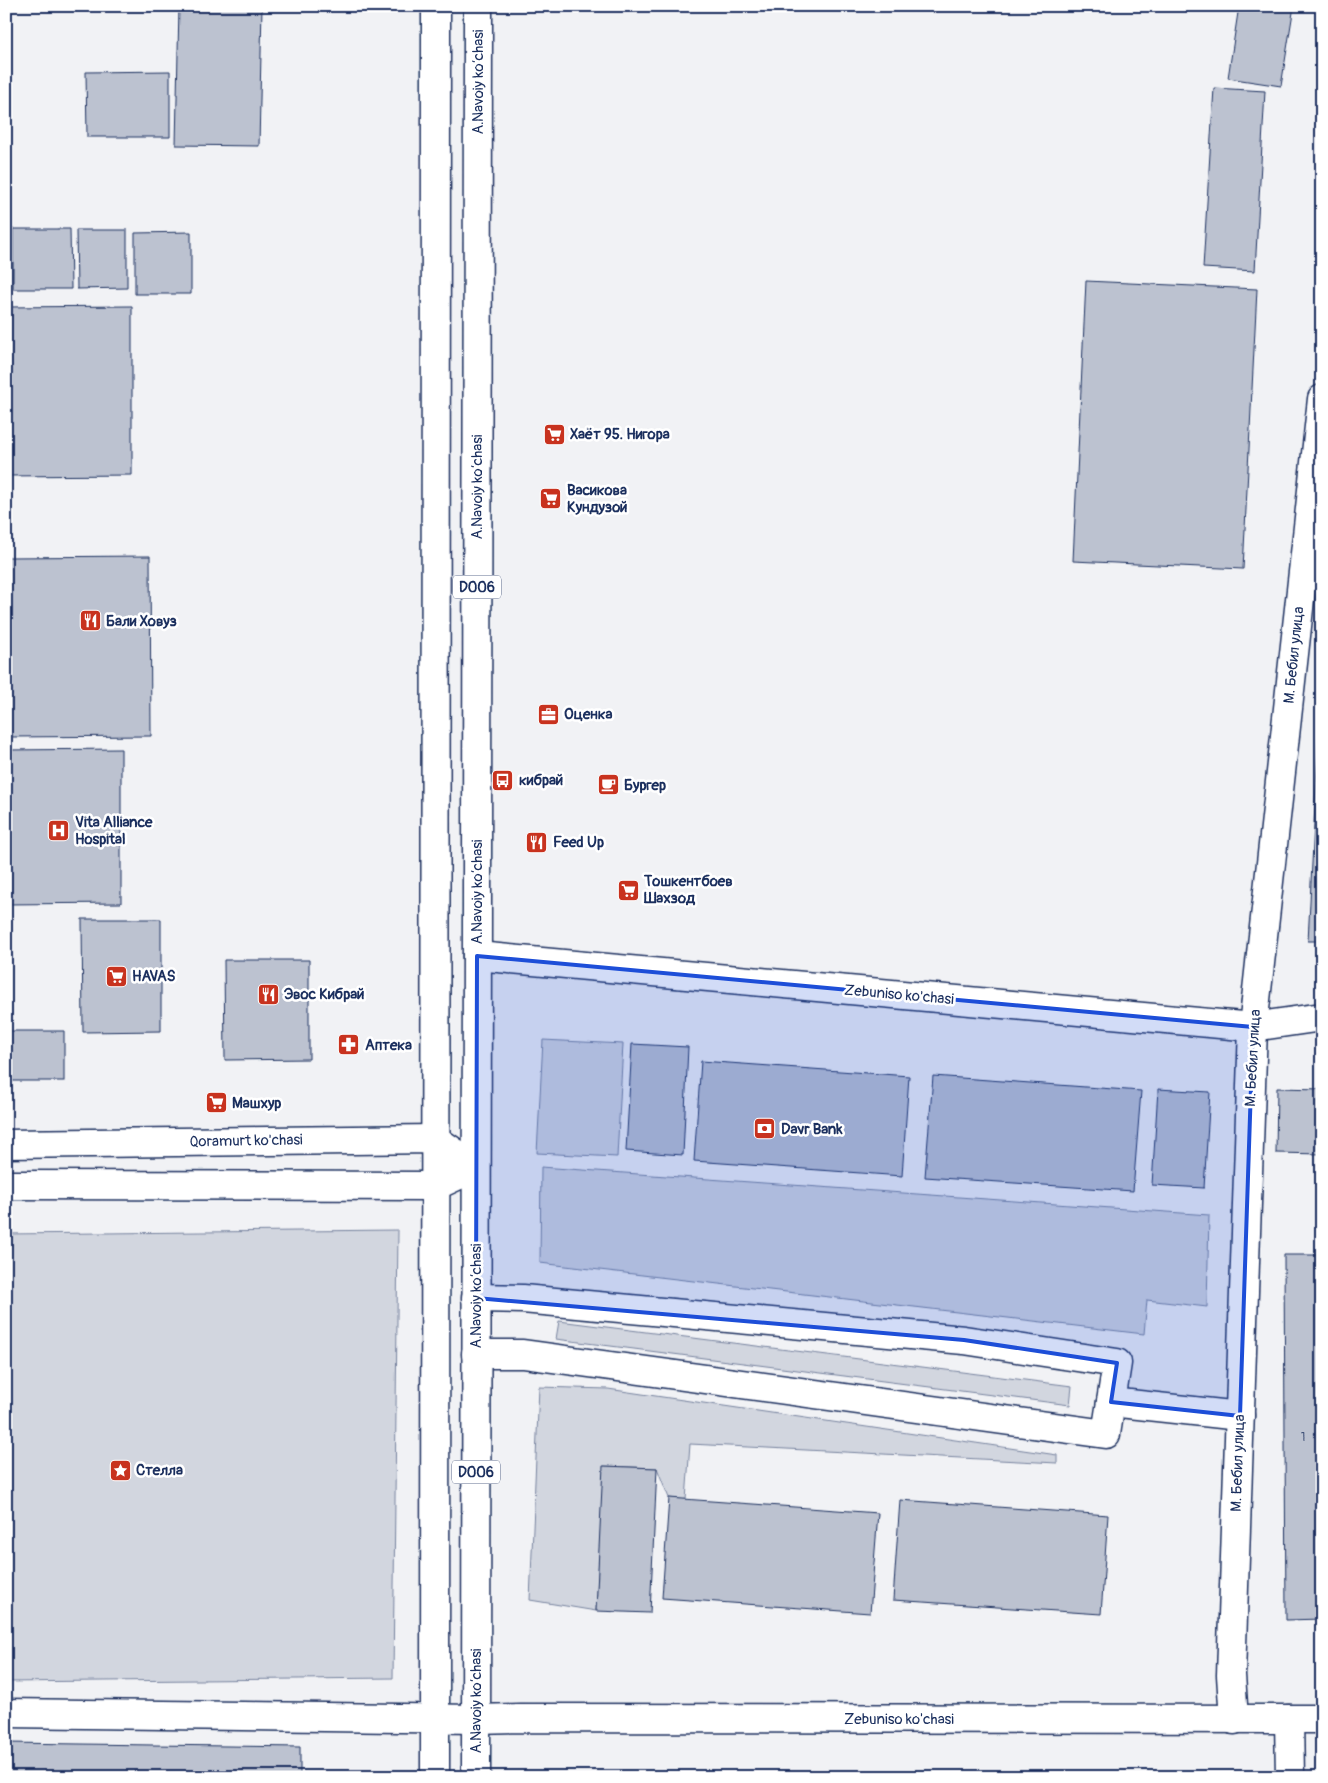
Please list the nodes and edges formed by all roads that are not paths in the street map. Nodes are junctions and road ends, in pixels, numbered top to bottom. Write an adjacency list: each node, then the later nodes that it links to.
1 (436, 6): 7 (street, D006)
2 (478, 6): 4 (street, A.Navoiy ko‘chasi / D006)
3 (1322, 399): 6 (street, М. Бебил улица)
4 (477, 956): 6 (street, Zebuniso ko'chasi); 9 (street, A.Navoiy ko‘chasi / D006)
5 (1322, 1017): 6 (street, Zebuniso ko'chasi)
6 (1253, 1027): 15 (street, М. Бебил улица)
7 (436, 1139): 8 (street, Qoramurt ko'chasi); 9 (street); 11 (street)
8 (6, 1144)
9 (476, 1167): 11 (street); 12 (street, A.Navoiy ko‘chasi / D006)
10 (6, 1185): 11 (street)
11 (435, 1186): 17 (street, D006)
12 (476, 1298): 13 (street, A.Navoiy ko‘chasi / D006); 14 (street)
13 (476, 1354): 14 (street); 18 (street, A.Navoiy ko‘chasi / D006)
14 (1111, 1402): 15 (street)
15 (1240, 1416): 21 (street, М. Бебил улица)
16 (6, 1713): 17 (street, Zebuniso ko'chasi)
17 (434, 1718): 18 (street, Zebuniso ko'chasi); 22 (street, D006)
18 (476, 1719): 21 (street, Zebuniso ko'chasi); 23 (street, A.Navoiy ko‘chasi / D006)
19 (1289, 1719): 20 (street, Zebuniso ko'chasi); 21 (street, Zebuniso ko'chasi); 24 (street)
20 (1322, 1719)
21 (1234, 1720)
22 (435, 1777)
23 (476, 1777)
24 (1290, 1777)

